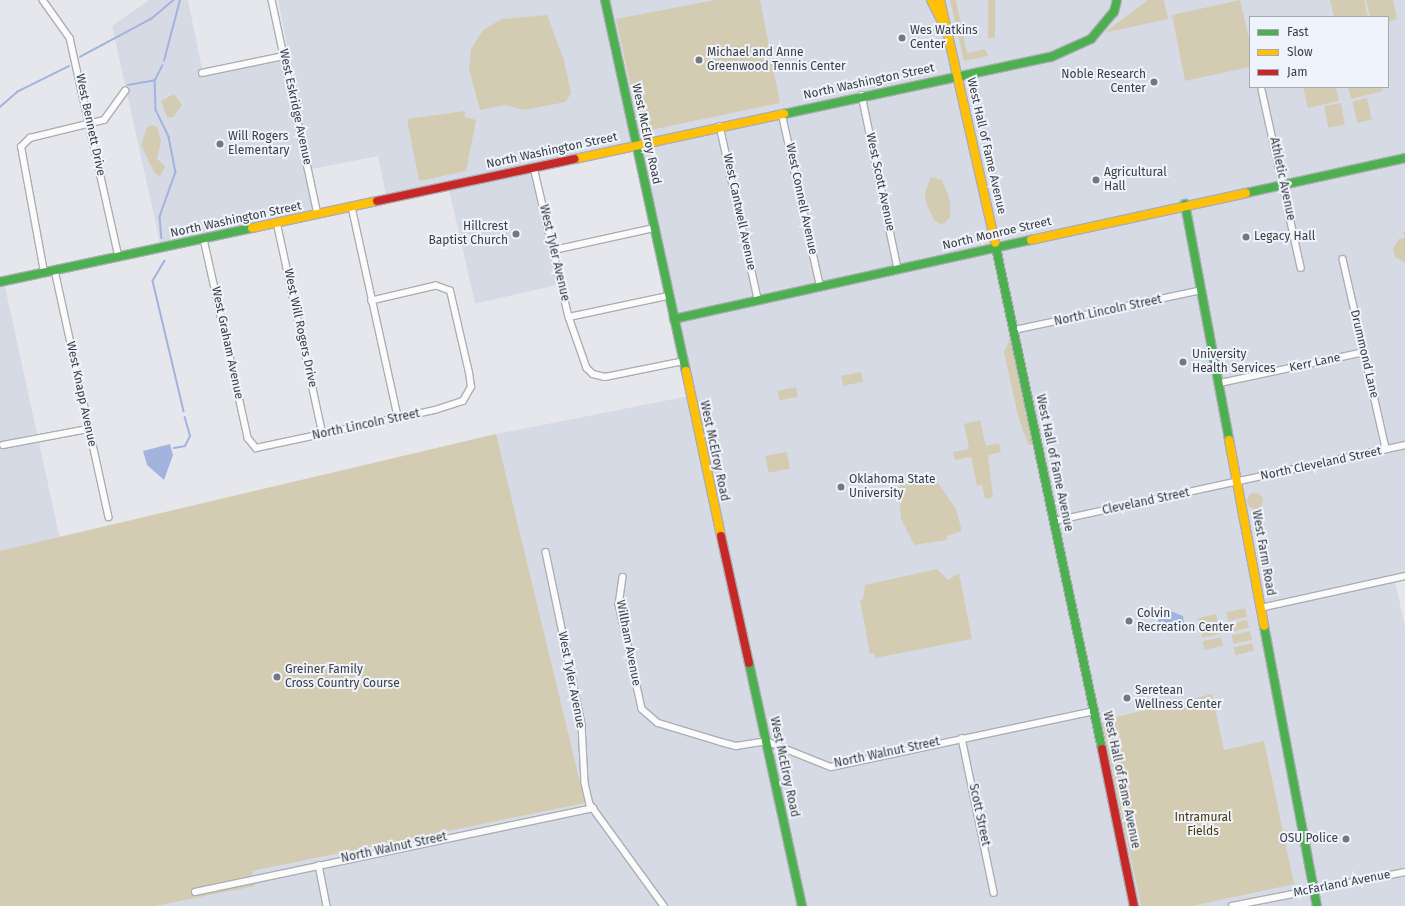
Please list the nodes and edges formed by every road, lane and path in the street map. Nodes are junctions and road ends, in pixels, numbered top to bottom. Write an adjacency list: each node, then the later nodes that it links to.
1 (43, 0): 15 (street, West Bennett Drive)
2 (272, 0): 8 (street, West Eskridge Avenue)
3 (605, 0): 17 (street, West McElroy Road)
4 (931, 0): 7 (street, West Hall of Fame Avenue)
5 (940, 0): 7 (street, West Hall of Fame Avenue)
6 (1117, 0): 10 (street, North Washington Street)
7 (945, 26): 10 (street, West Hall of Fame Avenue)
8 (284, 56): 9 (street); 23 (street, West Eskridge Avenue)
9 (202, 73)
10 (958, 76): 13 (street, North Washington Street); 27 (street, West Hall of Fame Avenue)
11 (1262, 90): 20 (street, Athletic Avenue)
12 (125, 91): 15 (street)
13 (862, 96): 14 (street, North Washington Street); 32 (street, West Scott Avenue)
14 (782, 113): 16 (street, North Washington Street); 36 (street, West Connell Avenue)
15 (89, 125): 29 (street, West Bennett Drive); 34 (street)
16 (720, 126): 17 (street, North Washington Street); 39 (street, West Cantwell Avenue)
17 (636, 144): 19 (street, North Washington Street); 25 (street, West McElroy Road)
18 (1405, 158): 20 (street, North Monroe Street)
19 (534, 167): 22 (street, North Washington Street); 28 (street, West Tyler Avenue)
20 (1283, 184): 21 (street, North Monroe Street); 31 (street, Athletic Avenue)
21 (1185, 204): 27 (street, North Monroe Street); 37 (street, West Farm Road)
22 (352, 207): 23 (street, North Washington Street); 40 (street)
23 (318, 214): 24 (street, North Washington Street)
24 (277, 222): 26 (street, North Washington Street); 49 (street, West Will Rogers Drive)
25 (654, 228): 28 (street); 38 (street, West McElroy Road)
26 (204, 239): 29 (street, North Washington Street); 52 (street, West Graham Avenue)
27 (996, 246): 32 (street, North Monroe Street); 43 (street, West Hall of Fame Avenue)
28 (554, 250): 41 (street, West Tyler Avenue)
29 (119, 257): 33 (street, North Washington Street)
30 (1343, 259): 44 (street, Drummond Lane)
31 (1301, 268)
32 (898, 269): 36 (street, North Monroe Street)
33 (55, 270): 34 (street, North Washington Street); 48 (street, West Knapp Avenue)
34 (44, 272): 35 (street, North Washington Street)
35 (0, 282)
36 (820, 285): 39 (street, North Monroe Street)
37 (1202, 290): 43 (street, North Lincoln Street); 46 (street, West Farm Road)
38 (668, 296): 41 (street); 42 (street, West McElroy Road)
39 (758, 299): 42 (street, North Monroe Street)
40 (372, 301): 47 (street); 47 (street, North Lincoln Street)
41 (569, 317): 45 (street, West Tyler Avenue)
42 (674, 319): 45 (street, West McElroy Road)
43 (1014, 330): 56 (street, West Hall of Fame Avenue)
44 (1364, 352): 46 (street, Kerr Lane); 53 (street, Drummond Lane)
45 (684, 361): 63 (street, West McElroy Road)
46 (1220, 383): 54 (street, West Farm Road)
47 (398, 417): 49 (street, North Lincoln Street)
48 (88, 428): 50 (street); 55 (street, West Knapp Avenue)
49 (323, 434): 52 (street, North Lincoln Street)
50 (3, 445)
51 (1405, 445): 53 (street, North Cleveland Street)
52 (252, 446)
53 (1386, 449): 54 (street, North Cleveland Street)
54 (1237, 482): 56 (street, Cleveland Street); 60 (street, West Farm Road)
55 (109, 517)
56 (1054, 522): 61 (street, West Hall of Fame Avenue)
57 (546, 552): 64 (street, West Tyler Avenue)
58 (1405, 576): 60 (street)
59 (623, 577): 63 (street, Willham Avenue)
60 (1260, 608): 67 (street, West Farm Road)
61 (1094, 711): 62 (street, North Walnut Street); 73 (street, West Hall of Fame Avenue)
62 (962, 738): 63 (street, North Walnut Street); 69 (street, Scott Street)
63 (766, 741): 72 (street, West McElroy Road)
64 (593, 808): 65 (street, North Walnut Street); 71 (street, West Tyler Avenue)
65 (319, 865): 68 (street, North Walnut Street); 70 (street)
66 (1405, 872): 67 (street, McFarland Avenue)
67 (1314, 887): 74 (street, McFarland Avenue); 75 (street, West Farm Road)
68 (195, 892)
69 (994, 893)
70 (327, 906)
71 (664, 906)
72 (802, 906)
73 (1134, 906)
74 (1232, 906)
75 (1317, 906)

